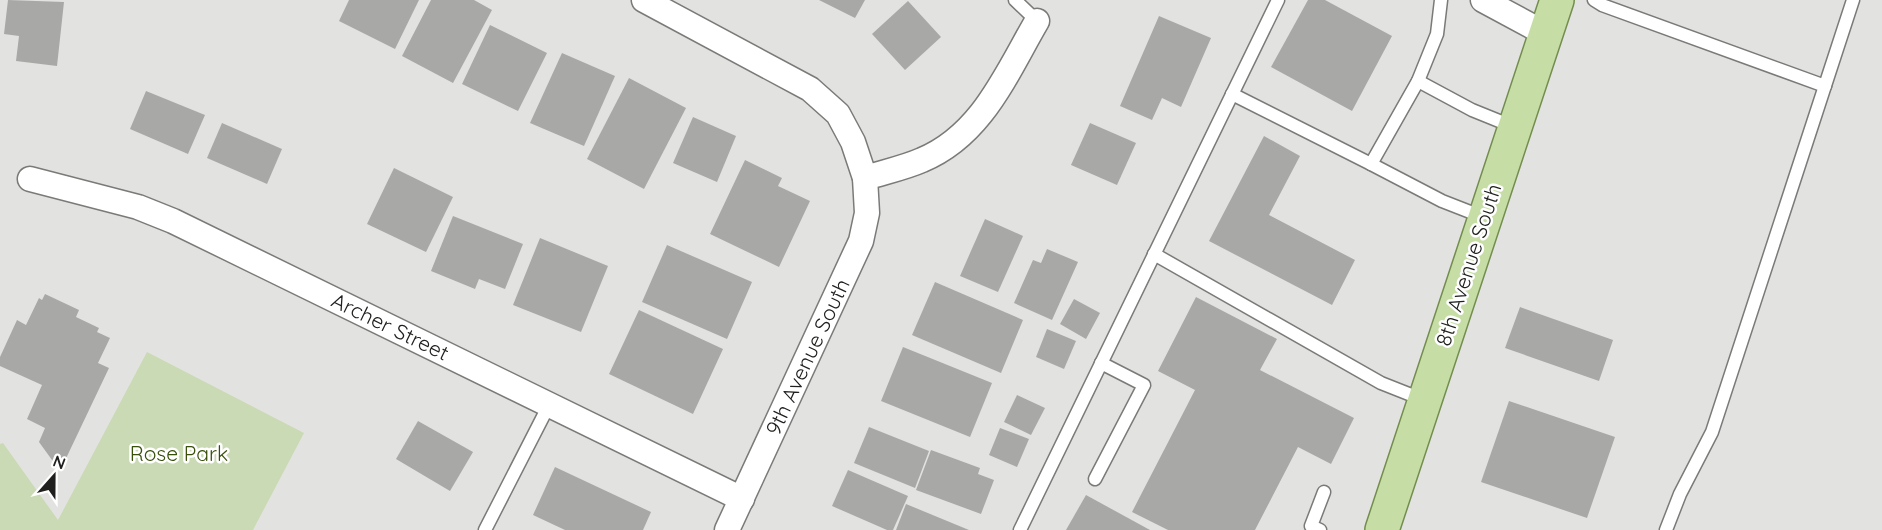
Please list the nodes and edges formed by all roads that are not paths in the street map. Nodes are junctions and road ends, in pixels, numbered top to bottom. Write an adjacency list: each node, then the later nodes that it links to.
1 (644, 0): 16 (street, 9th Avenue South)
2 (1016, 0): 9 (lane)
3 (1278, 0): 13 (lane)
4 (1441, 0): 11 (lane)
5 (1484, 0): 10 (street)
6 (1557, 0): 10 (main road, 8th Avenue South)
7 (1594, 0): 12 (lane)
8 (1853, 0): 12 (lane)
9 (1037, 21): 16 (street)
10 (1546, 33): 14 (main road, 8th Avenue South)
11 (1418, 81): 14 (lane); 15 (lane)
12 (1825, 86): 31 (lane)
13 (1232, 94): 15 (lane); 19 (lane)
14 (1515, 128): 18 (main road, 8th Avenue South)
15 (1371, 164): 18 (lane)
16 (865, 178): 25 (street, 9th Avenue South)
17 (30, 179): 22 (street, Archer Street)
18 (1485, 218): 21 (main road, 8th Avenue South)
19 (1154, 254): 20 (lane); 21 (lane)
20 (1101, 363): 23 (lane); 29 (lane)
21 (1425, 401): 30 (main road, 8th Avenue South)
22 (549, 405): 25 (street, Archer Street); 27 (lane)
23 (1095, 479)
24 (1324, 492): 26 (lane)
25 (742, 499): 28 (street, 9th Avenue South)
26 (1313, 529)
27 (485, 530)
28 (727, 530)
29 (1020, 530)
30 (1382, 530)
31 (1666, 530)

